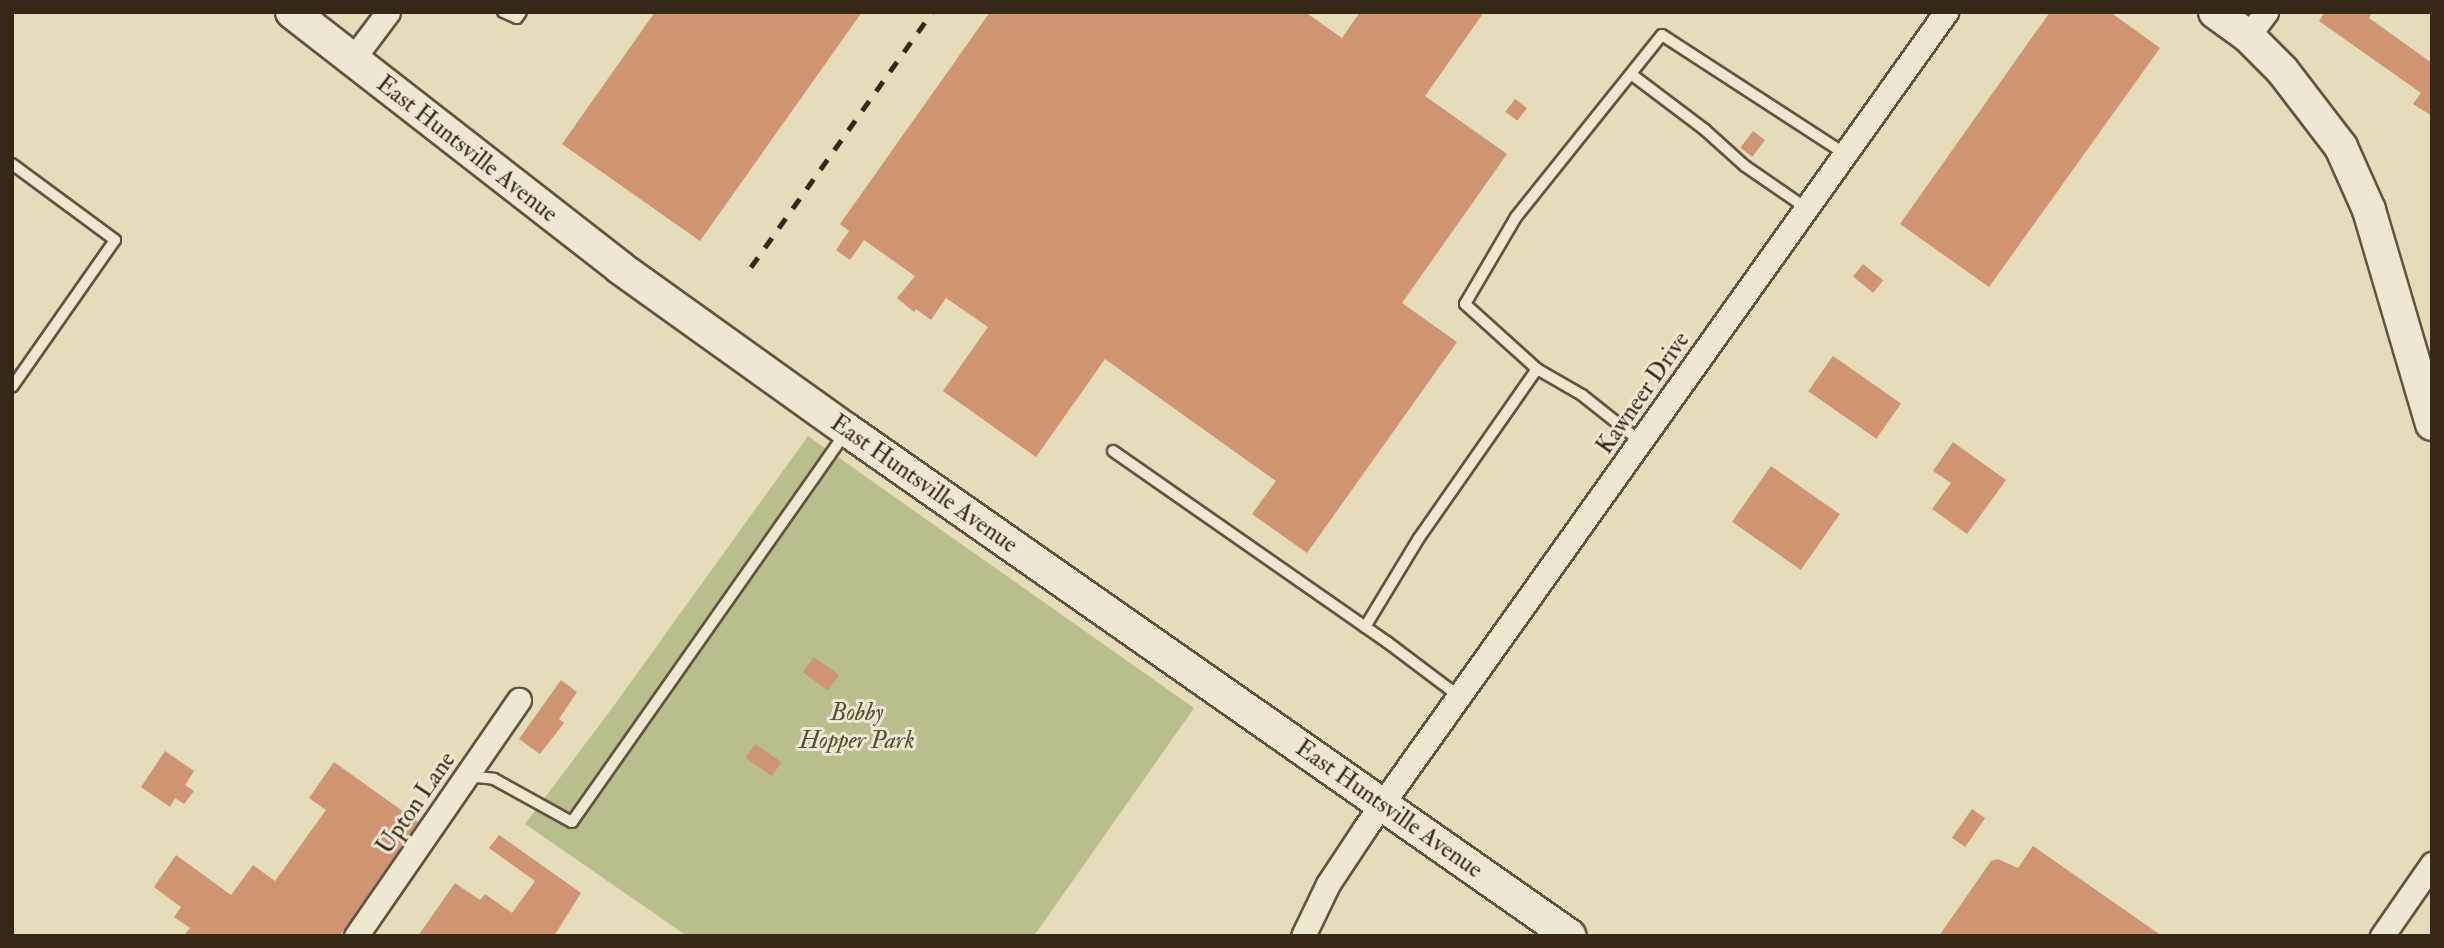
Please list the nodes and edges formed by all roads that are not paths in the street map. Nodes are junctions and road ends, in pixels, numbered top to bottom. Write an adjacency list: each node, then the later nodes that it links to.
1 (292, 12): 8 (main road, East Huntsville Avenue)
2 (388, 12): 8 (street)
3 (503, 12): 4 (lane)
4 (521, 12)
5 (1946, 12): 10 (street, Kawneer Drive)
6 (2215, 12): 7 (main road)
7 (2257, 24): 15 (main road)
8 (352, 60): 16 (main road, East Huntsville Avenue)
9 (1631, 74): 10 (lane); 12 (lane); 13 (lane)
10 (1845, 154): 12 (street, Kawneer Drive)
11 (12, 164): 14 (lane)
12 (1806, 208): 17 (street, Kawneer Drive)
13 (1537, 369): 17 (lane); 19 (lane)
14 (12, 387)
15 (2432, 424)
16 (847, 430): 22 (lane); 23 (main road, East Huntsville Avenue)
17 (1641, 442): 20 (street, Kawneer Drive)
18 (1113, 451): 19 (lane)
19 (1365, 627): 20 (lane)
20 (1460, 697): 23 (street, Kawneer Drive)
21 (519, 700): 22 (street, Upton Lane)
22 (467, 776): 25 (street, Upton Lane)
23 (1383, 805): 26 (street, Kawneer Drive); 27 (main road, East Huntsville Avenue)
24 (2432, 864): 28 (street)
25 (356, 936)
26 (1303, 936)
27 (1570, 936)
28 (2382, 936)

